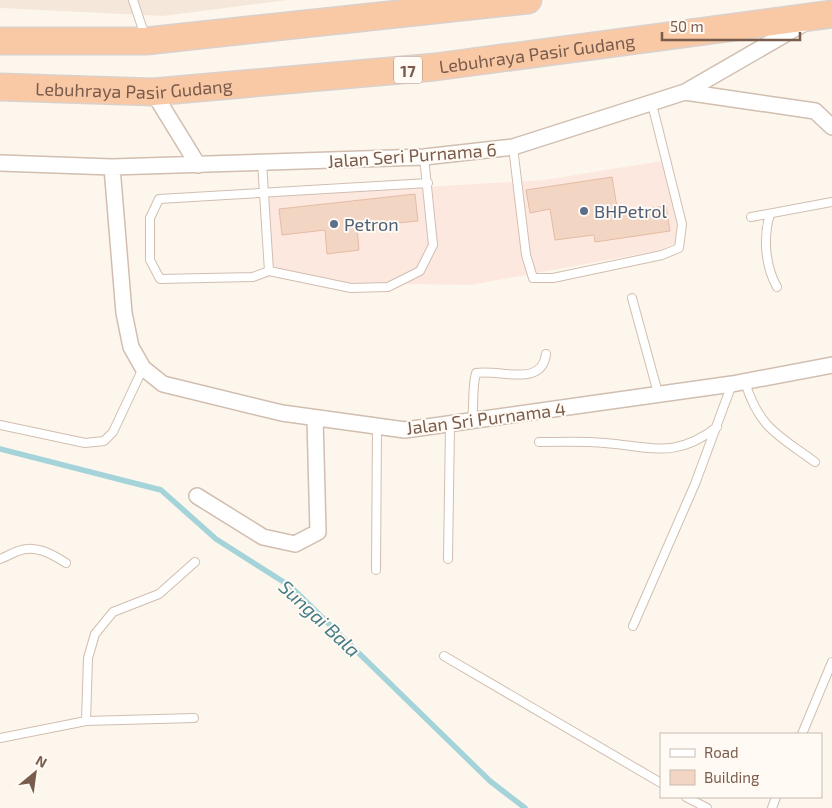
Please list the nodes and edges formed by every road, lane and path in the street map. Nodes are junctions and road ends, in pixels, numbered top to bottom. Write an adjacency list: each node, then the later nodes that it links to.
1 (133, 0): 5 (lane)
2 (528, 0): 5 (highway)
3 (822, 16): 7 (highway, Lebuhraya Pasir Gudang / 17); 8 (street)
4 (0, 41): 5 (highway)
5 (146, 41)
6 (0, 88): 7 (highway, Lebuhraya Pasir Gudang / 17)
7 (153, 92): 15 (street)
8 (685, 92): 9 (street, Jalan Seri Purnama 6); 10 (street, Jalan Seri Purnama 6)
9 (652, 104): 11 (street, Jalan Seri Purnama 6); 11 (lane)
10 (832, 126)
11 (513, 147): 12 (street, Jalan Seri Purnama 6)
12 (424, 157): 14 (street, Jalan Seri Purnama 6); 17 (lane)
13 (0, 162): 16 (street, Jalan Seri Purnama 6)
14 (262, 163): 15 (street, Jalan Seri Purnama 6); 18 (lane)
15 (198, 165): 16 (street, Jalan Seri Purnama 6)
16 (112, 167): 27 (street, Jalan Sri Purnama 4)
17 (428, 183): 18 (lane); 22 (lane)
18 (265, 193): 22 (lane); 22 (lane)
19 (832, 202): 20 (lane)
20 (770, 214): 21 (lane); 23 (lane)
21 (751, 217)
22 (268, 271)
23 (777, 287)
24 (632, 298): 29 (lane)
25 (546, 354): 31 (lane)
26 (832, 364): 28 (street, Jalan Sri Purnama 4)
27 (143, 368): 30 (street, Jalan Sri Purnama 4); 32 (lane)
28 (739, 383): 29 (street, Jalan Sri Purnama 4); 34 (lane); 37 (lane)
29 (658, 393): 31 (street, Jalan Sri Purnama 4)
30 (315, 418): 35 (street, Jalan Sri Purnama 4); 38 (street)
31 (472, 422): 33 (street, Jalan Sri Purnama 4)
32 (0, 424)
33 (450, 425): 35 (street, Jalan Sri Purnama 4); 40 (lane)
34 (718, 426): 36 (lane); 44 (lane)
35 (377, 427): 43 (lane)
36 (540, 442)
37 (815, 462)
38 (197, 496)
39 (0, 559): 42 (lane)
40 (448, 559)
41 (195, 562): 48 (lane)
42 (66, 563)
43 (376, 570)
44 (634, 626)
45 (444, 656): 51 (lane)
46 (832, 662): 49 (lane)
47 (194, 718): 48 (lane)
48 (86, 721): 50 (lane)
49 (802, 733)
50 (0, 738)
51 (660, 782)
52 (688, 798): 53 (lane)
53 (707, 808)

